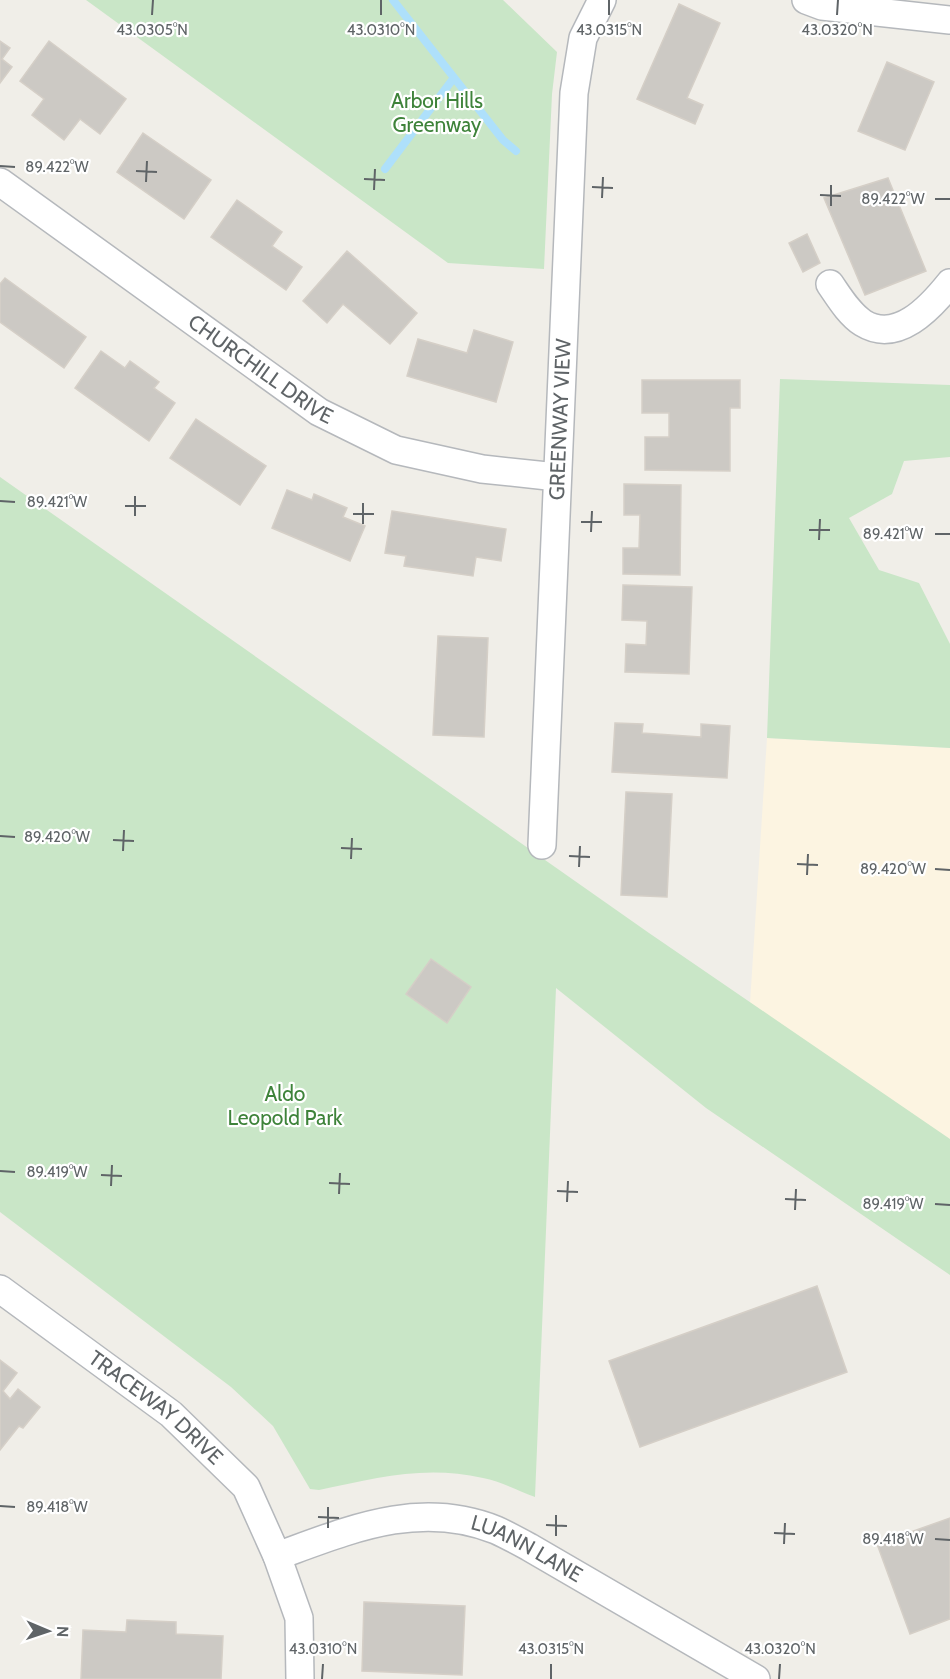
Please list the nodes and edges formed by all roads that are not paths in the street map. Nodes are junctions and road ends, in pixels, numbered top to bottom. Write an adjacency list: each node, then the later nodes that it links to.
1 (602, 0): 7 (street, GREENWAY VIEW)
2 (806, 0): 3 (street)
3 (950, 20)
4 (0, 182): 7 (street, CHURCHILL DRIVE)
5 (950, 283): 6 (street)
6 (830, 284)
7 (557, 477): 8 (street, GREENWAY VIEW)
8 (542, 844)
9 (0, 1289): 10 (street, TRACEWAY DRIVE)
10 (277, 1556): 11 (street, TRACEWAY DRIVE); 12 (street, LUANN LANE)
11 (300, 1679)
12 (756, 1679)

